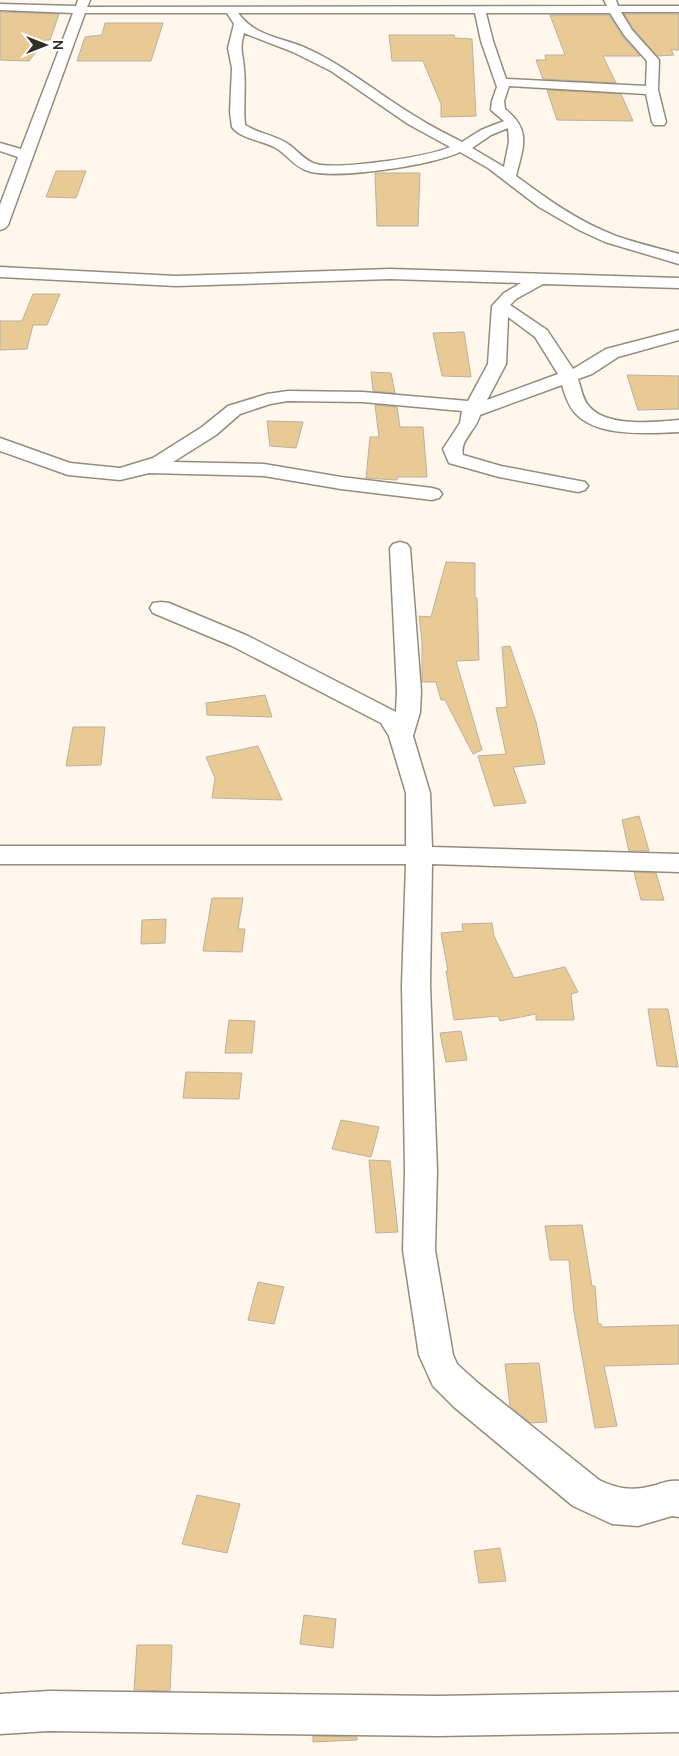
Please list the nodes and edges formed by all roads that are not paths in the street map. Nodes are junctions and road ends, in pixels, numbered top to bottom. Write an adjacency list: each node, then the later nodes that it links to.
1 (210, 0): 8 (street)
2 (493, 4): 3 (street); 6 (street)
3 (612, 4): 7 (street); 11 (street)
4 (81, 5): 5 (street); 8 (street); 16 (street)
5 (0, 7)
6 (480, 9): 8 (street); 10 (street)
7 (679, 9)
8 (227, 10): 9 (street)
9 (240, 24): 15 (street); 15 (street)
10 (501, 82): 11 (street); 13 (street)
11 (652, 90): 12 (street)
12 (659, 122)
13 (513, 123): 15 (street); 17 (street)
14 (0, 147): 16 (street)
15 (461, 147): 17 (street)
16 (26, 155): 18 (street)
17 (509, 176): 19 (street)
18 (0, 225)
19 (679, 259)
20 (0, 272): 21 (street)
21 (538, 280): 22 (street); 23 (street)
22 (679, 283)
23 (500, 306): 25 (street); 26 (street)
24 (679, 336): 25 (street)
25 (569, 378): 26 (street); 27 (street)
26 (472, 410): 29 (street); 30 (street)
27 (679, 426)
28 (0, 444): 29 (street)
29 (146, 467): 31 (street)
30 (578, 486)
31 (432, 494)
32 (400, 548): 34 (street)
33 (160, 608): 34 (street)
34 (401, 736): 36 (street)
35 (0, 855): 36 (street)
36 (419, 855): 37 (street); 38 (street)
37 (679, 863)
38 (679, 1499)
39 (679, 1712): 40 (street)
40 (0, 1714)

